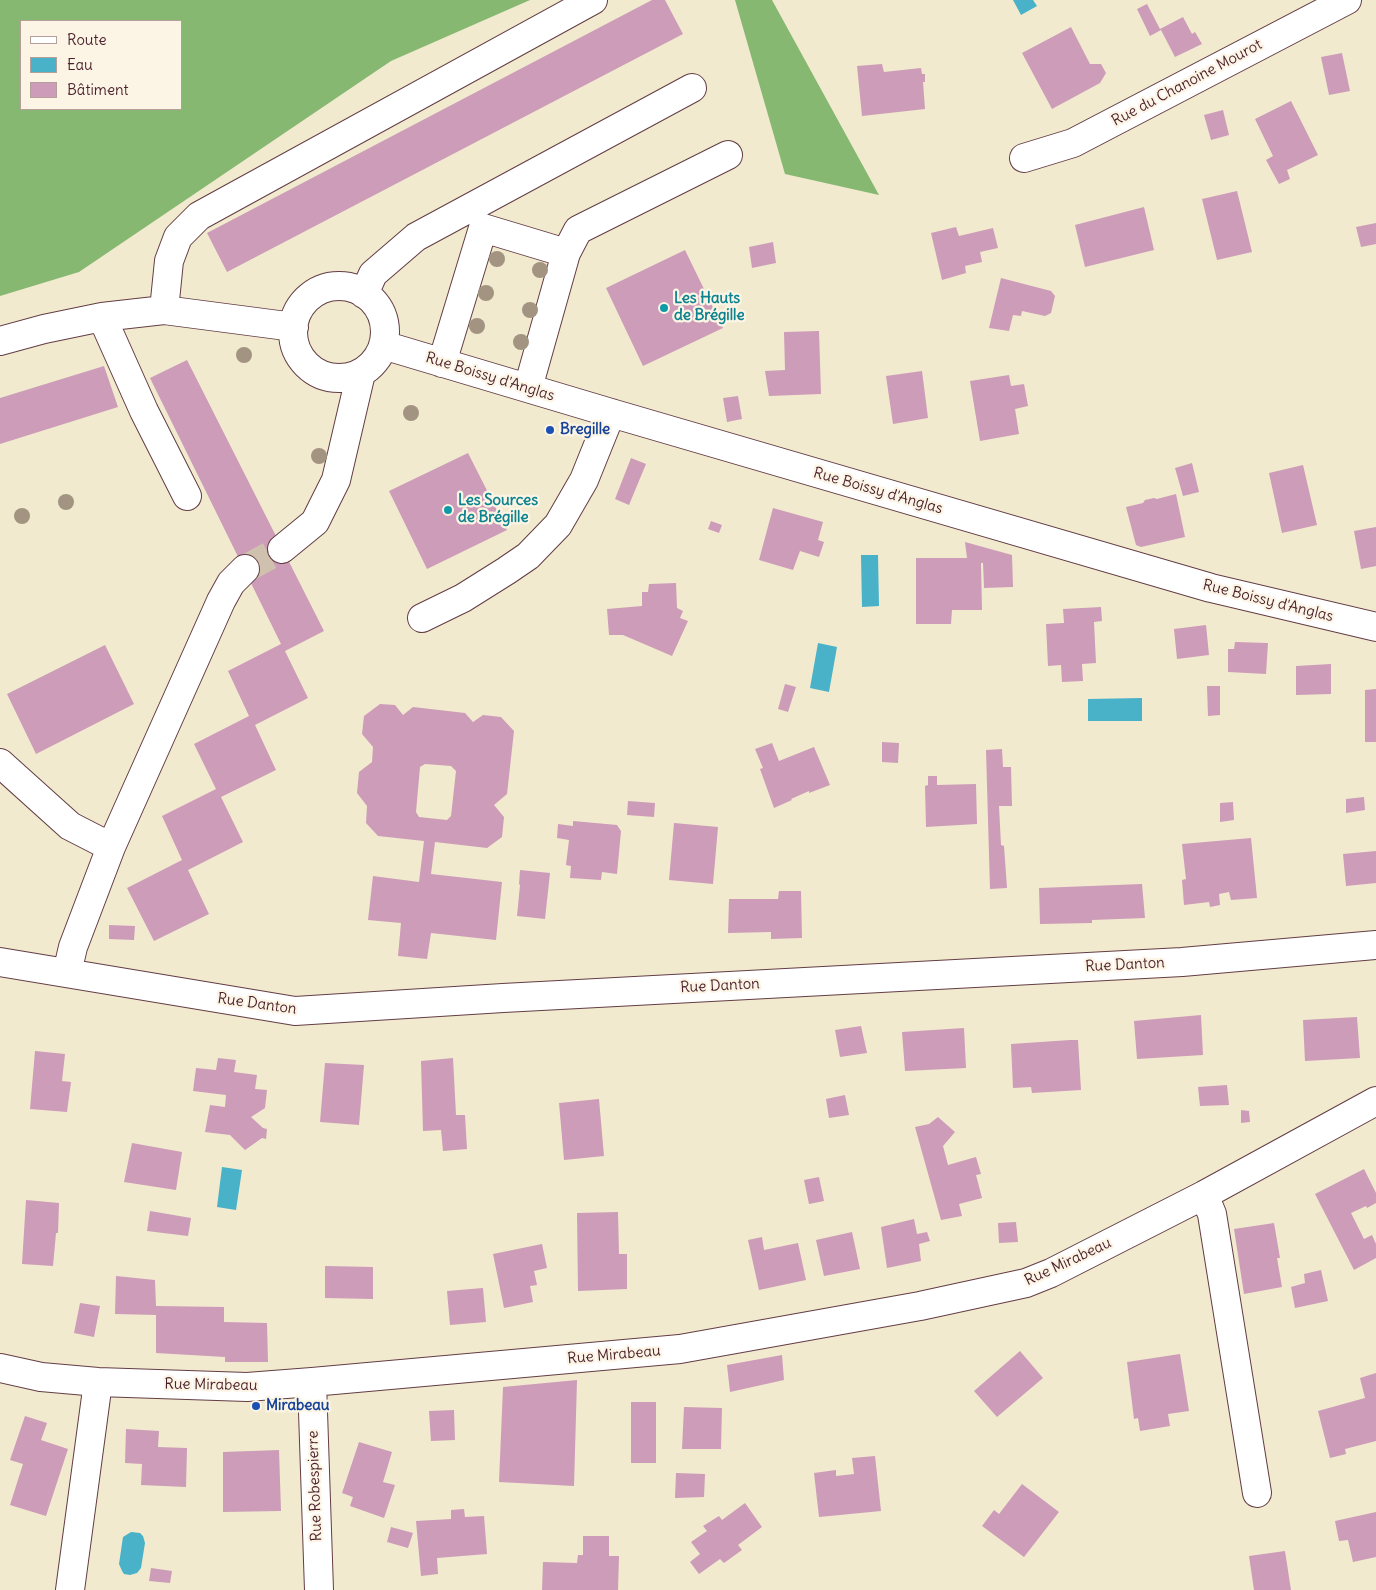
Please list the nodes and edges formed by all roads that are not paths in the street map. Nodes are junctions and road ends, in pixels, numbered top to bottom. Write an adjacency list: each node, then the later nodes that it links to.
1 (593, 0): 8 (street)
2 (1347, 0): 5 (street, Rue du Chanoine Mourot)
3 (692, 88): 7 (street)
4 (728, 155): 6 (street)
5 (1024, 158)
6 (566, 253): 15 (street); 17 (street)
7 (364, 294): 10 (street); 13 (street)
8 (164, 310): 9 (street); 10 (street)
9 (102, 317): 11 (street); 19 (street)
10 (294, 327): 16 (street)
11 (44, 329): 12 (street); 14 (street)
12 (0, 341)
13 (383, 345): 15 (street, Rue Boissy d'Anglas); 16 (street)
14 (0, 358)
15 (442, 363): 17 (street, Rue Boissy d'Anglas)
16 (361, 373): 20 (street)
17 (528, 388): 18 (street, Rue Boissy d'Anglas)
18 (611, 414): 22 (street); 23 (street, Rue Boissy d'Anglas)
19 (187, 496)
20 (282, 549)
21 (245, 569): 25 (street)
22 (422, 618)
23 (1376, 627)
24 (0, 763): 25 (street)
25 (111, 847): 28 (street)
26 (1376, 945): 28 (street, Rue Danton)
27 (0, 962): 28 (street, Rue Danton)
28 (67, 974)
29 (1376, 1101): 30 (street, Rue Mirabeau)
30 (1204, 1194): 33 (street, Rue Mirabeau); 34 (street)
31 (0, 1368): 32 (street, Rue Mirabeau)
32 (98, 1382): 33 (street, Rue Mirabeau); 35 (street)
33 (312, 1382): 36 (street, Rue Robespierre)
34 (1257, 1493)
35 (70, 1590)
36 (319, 1590)

